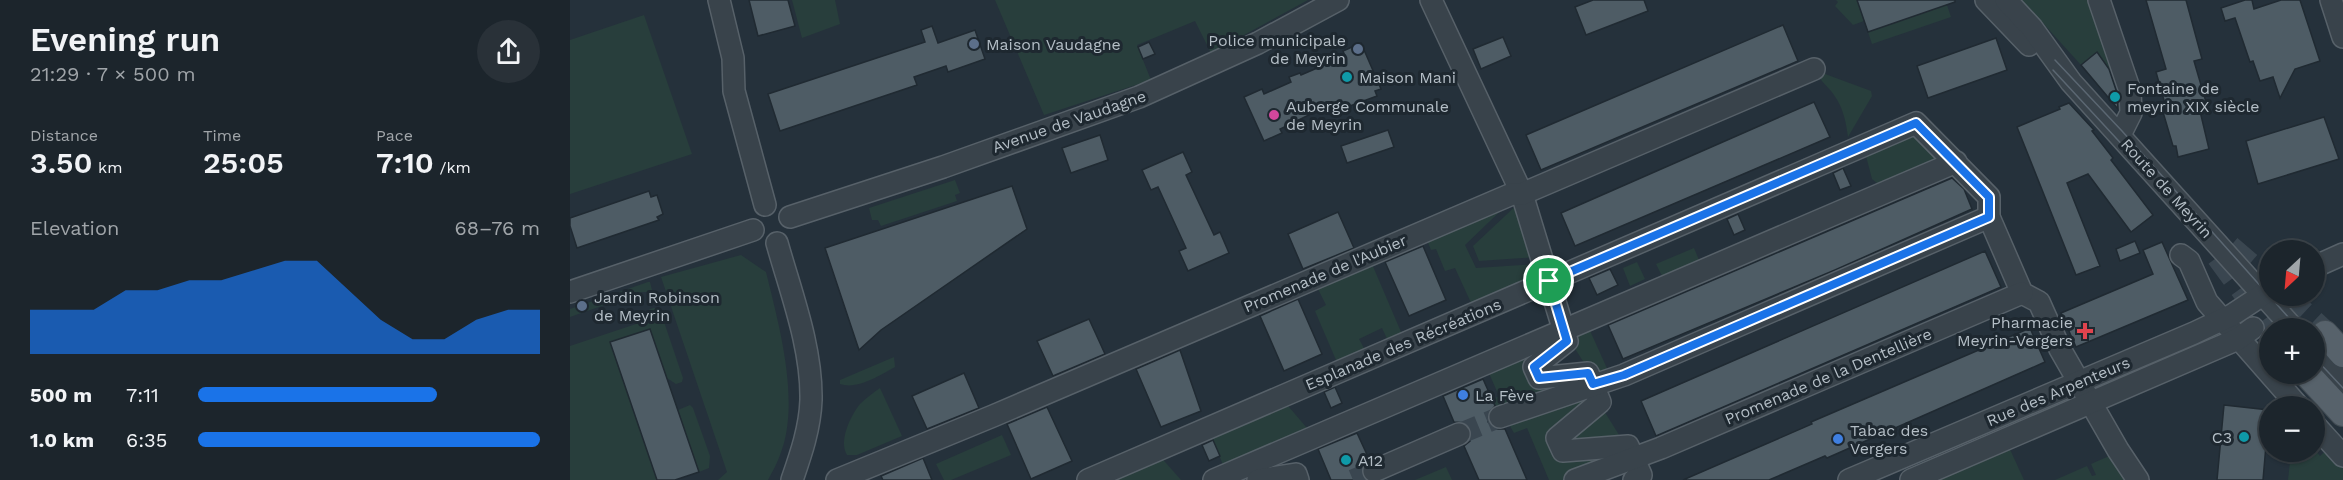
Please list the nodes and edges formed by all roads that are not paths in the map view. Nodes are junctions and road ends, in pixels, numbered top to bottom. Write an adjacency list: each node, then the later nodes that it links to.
1 (719, 0): 15 (street)
2 (1338, 0): 16 (street, Avenue de Vaudagne)
3 (1431, 0): 14 (street)
4 (1986, 0): 10 (street)
5 (1998, 0): 10 (street)
6 (2006, 0): 10 (street, Route de Meyrin)
7 (2099, 0): 12 (street)
8 (2331, 0): 9 (street)
9 (2343, 37)
10 (2052, 63): 12 (street, Route de Meyrin)
11 (1814, 69): 14 (street, Promenade de l'Aubier)
12 (2120, 135): 24 (street, Route de Meyrin)
13 (1956, 162): 17 (street); 23 (street, Esplanade des Récréations); 29 (street)
14 (1522, 194): 23 (street); 47 (street, Promenade de l'Aubier)
15 (765, 205): 16 (street); 18 (street)
16 (790, 217): 19 (street)
17 (1989, 217): 27 (street); 36 (street)
18 (753, 231): 19 (street); 25 (street)
19 (777, 243): 49 (street)
20 (2181, 255): 28 (street)
21 (2343, 255): 22 (street)
22 (2325, 262)
23 (1549, 281): 29 (street); 51 (street, Esplanade des Récréations)
24 (2259, 284)
25 (570, 292)
26 (2259, 296): 28 (street, Rue des Arpenteurs)
27 (2030, 298): 34 (street); 45 (street, Promenade de la Dentellière)
28 (2222, 320): 30 (street); 34 (street, Rue des Arpenteurs)
29 (1563, 331): 36 (street); 48 (street)
30 (2246, 333): 38 (street); 39 (street, Rue des Arpenteurs)
31 (2325, 345): 33 (main road)
32 (2325, 352): 35 (street)
33 (2343, 354)
34 (2080, 381): 39 (street); 57 (street, Rue des Arpenteurs)
35 (2343, 383)
36 (1593, 384): 41 (street); 45 (street)
37 (2316, 384): 40 (main road)
38 (2291, 396)
39 (2090, 402): 58 (street, Rue des Arpenteurs); 59 (street)
40 (2343, 413)
41 (1500, 417)
42 (1459, 434): 46 (street)
43 (2325, 436): 44 (street)
44 (2343, 456)
45 (1633, 457): 55 (street, Promenade de la Dentellière); 56 (street)
46 (1374, 471)
47 (864, 474): 50 (street, Promenade de l'Aubier)
48 (1240, 476): 52 (street)
49 (792, 480)
50 (837, 480)
51 (1088, 480)
52 (1214, 480)
53 (1258, 480): 54 (street)
54 (1298, 480)
55 (1575, 480)
56 (1634, 480)
57 (1849, 480)
58 (1911, 480)
59 (2138, 480)

